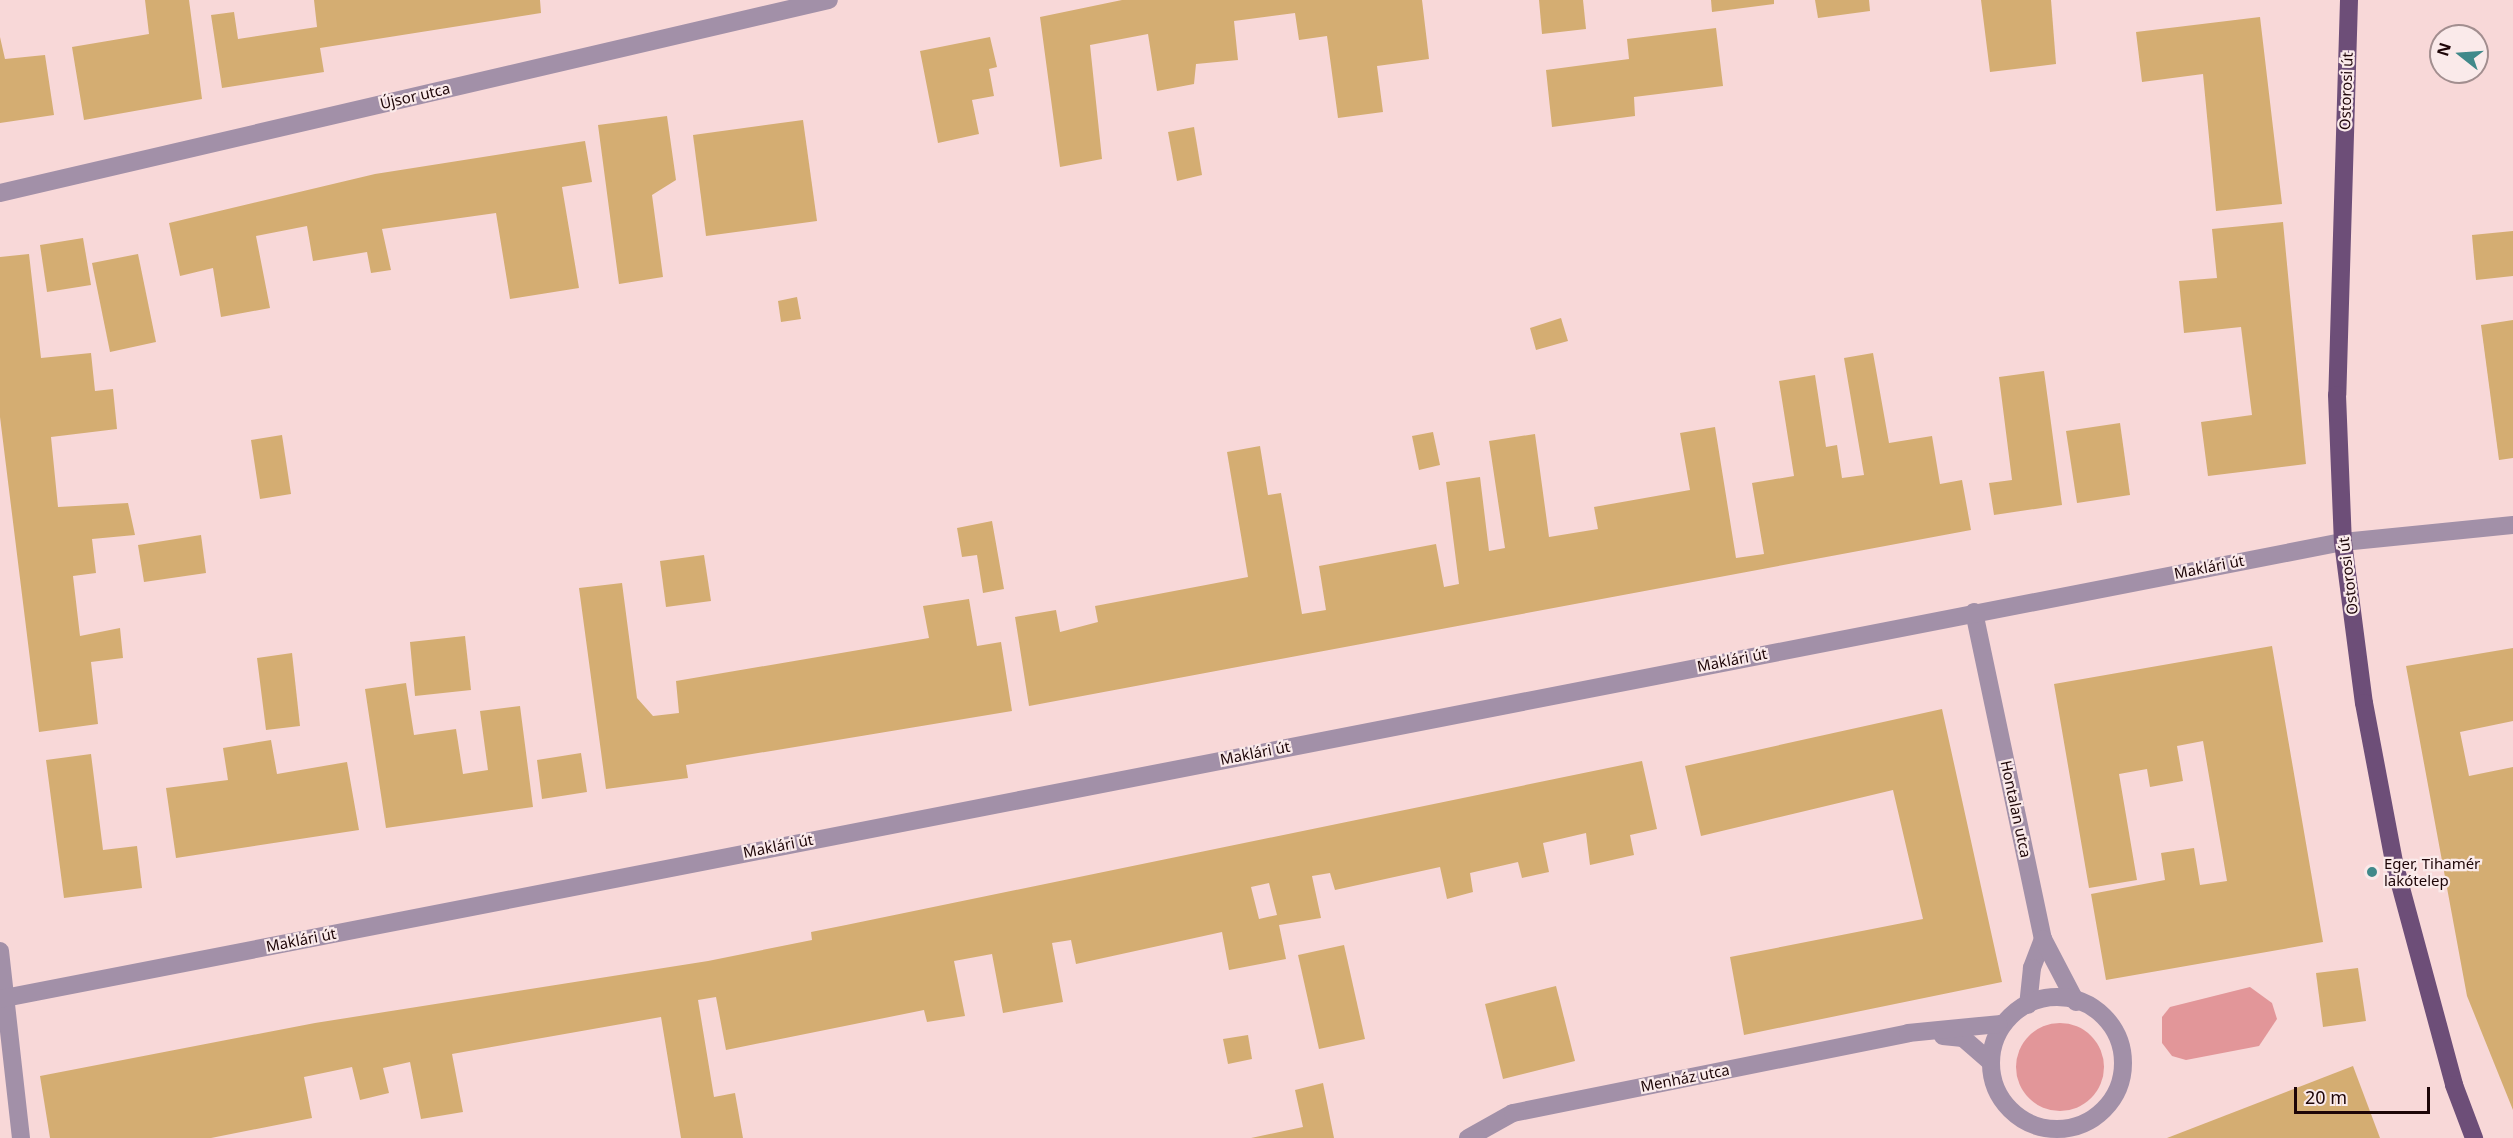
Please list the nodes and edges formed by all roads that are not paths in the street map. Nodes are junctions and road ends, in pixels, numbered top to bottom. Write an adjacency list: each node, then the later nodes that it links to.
1 (829, 0): 3 (street, Újsor utca)
2 (2349, 0): 5 (main road, Ostorosi út)
3 (0, 193)
4 (2513, 525): 5 (street, Maklári út)
5 (2343, 542): 6 (street, Maklári út); 20 (main road, Ostorosi út)
6 (1974, 612): 7 (street, Hontalan utca); 9 (street, Maklári út)
7 (2043, 939): 10 (street); 11 (street)
8 (0, 951): 9 (street)
9 (2, 998): 17 (street)
10 (2076, 1002): 11 (street); 15 (street)
11 (2028, 1005): 12 (street)
12 (2000, 1024): 13 (street, Menház utca); 14 (street)
13 (1908, 1033): 14 (street, Menház utca); 18 (street, Menház utca)
14 (1989, 1061): 16 (street)
15 (2092, 1119): 16 (street); 19 (street)
16 (2056, 1132)
17 (21, 1138)
18 (1468, 1138)
19 (2087, 1138)
20 (2474, 1138)

